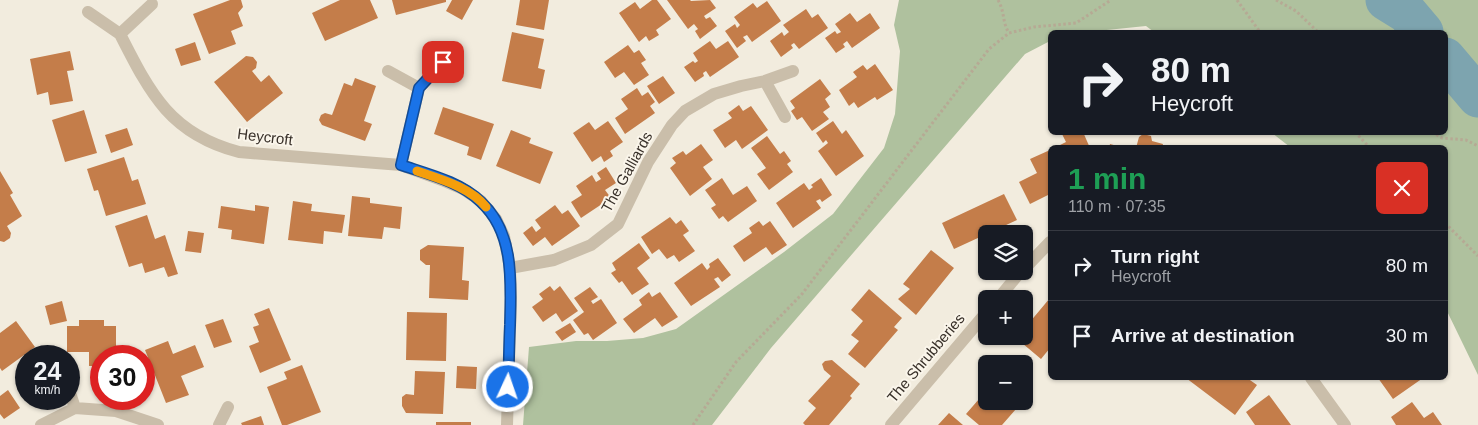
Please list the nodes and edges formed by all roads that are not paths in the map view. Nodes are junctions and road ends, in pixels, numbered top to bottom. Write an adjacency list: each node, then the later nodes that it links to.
1 (152, 4): 3 (street)
2 (88, 12): 3 (street, Heycroft)
3 (120, 34): 10 (street, Heycroft)
4 (455, 49): 8 (street)
5 (388, 71): 8 (street)
6 (793, 71): 7 (street, The Galliards)
7 (765, 81): 9 (street); 13 (street, The Galliards)
8 (419, 88): 10 (street)
9 (785, 117)
10 (401, 165): 13 (street, Heycroft)
11 (1048, 244): 12 (street)
12 (1033, 260)
13 (510, 268): 24 (street, Heycroft)
14 (1014, 280): 15 (street)
15 (1006, 290)
16 (978, 322): 25 (street, The Shrubberies)
17 (1312, 380): 26 (street)
18 (228, 407): 23 (street)
19 (80, 408): 22 (street)
20 (71, 410): 21 (street)
21 (41, 425)
22 (158, 425)
23 (219, 425)
24 (507, 425)
25 (891, 425)
26 (1345, 425)

